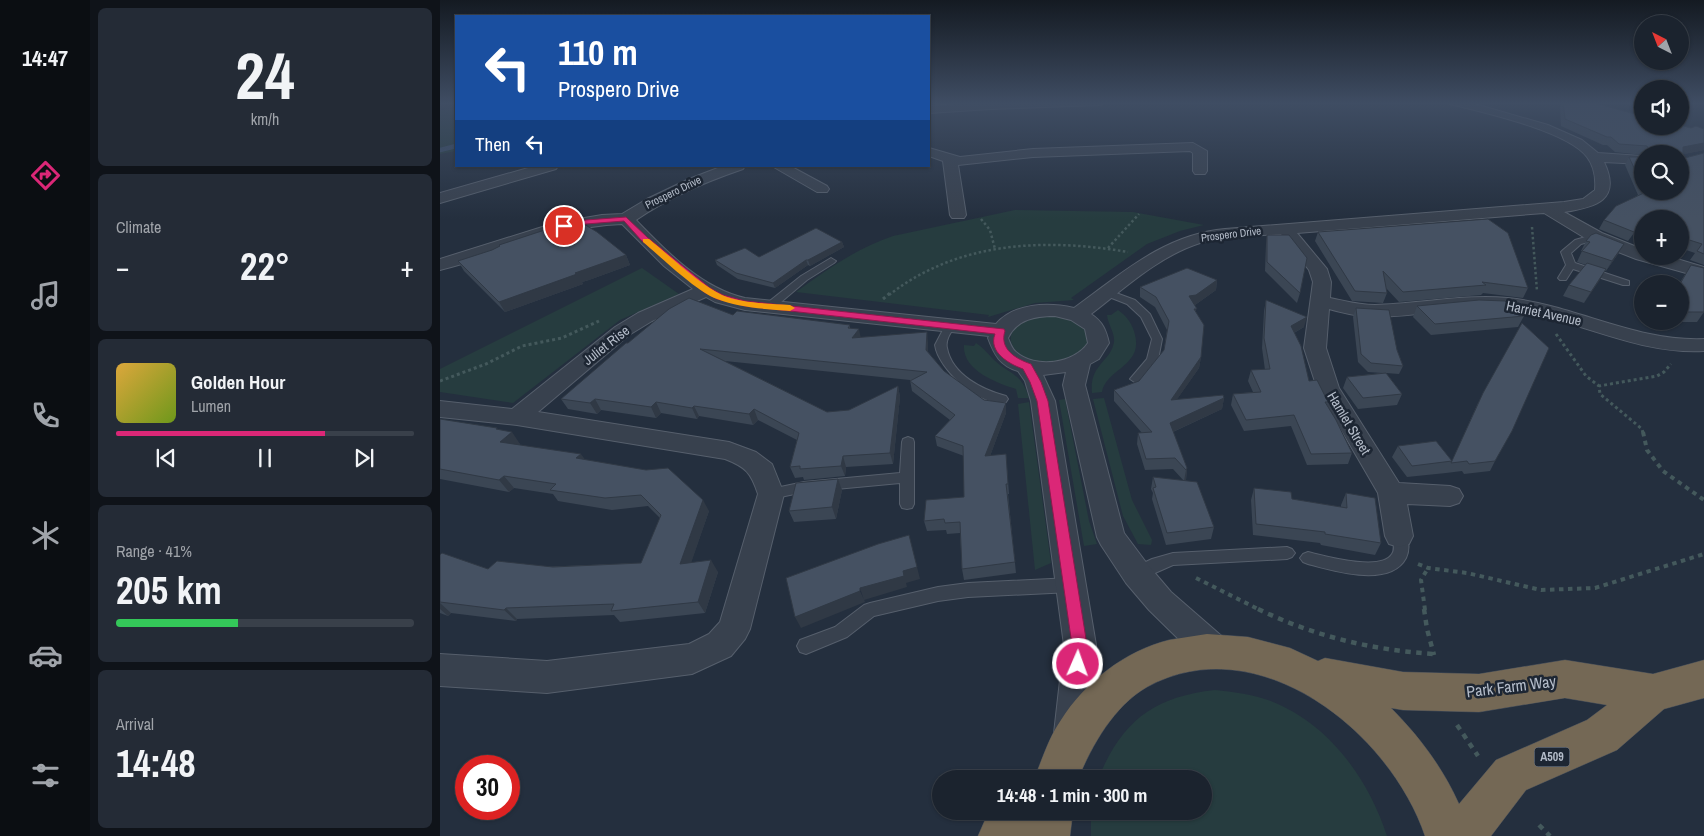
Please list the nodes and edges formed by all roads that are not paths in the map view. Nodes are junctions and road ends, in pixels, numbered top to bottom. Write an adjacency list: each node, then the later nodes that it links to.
1 (1575, 141): 3 (street)
2 (930, 152): 5 (street)
3 (1595, 157): 4 (street); 14 (street, Prospero Drive)
4 (1634, 159)
5 (950, 160): 10 (street); 15 (street)
6 (548, 167): 13 (street)
7 (692, 167): 11 (street)
8 (735, 167): 11 (street, Prospero Drive)
9 (781, 167): 12 (street)
10 (1200, 171)
11 (706, 176): 16 (street, Prospero Drive)
12 (822, 189)
13 (440, 198)
14 (1548, 209): 17 (street, Prospero Drive); 18 (street)
15 (958, 215)
16 (626, 219): 21 (street); 27 (street)
17 (1285, 229): 28 (street, Prospero Drive); 29 (street, Hamlet Street)
18 (1596, 237): 19 (street); 22 (lane)
19 (1634, 251)
20 (831, 262): 30 (lane)
21 (440, 265)
22 (1571, 265): 25 (lane); 26 (lane)
23 (1678, 265): 24 (street)
24 (1704, 273)
25 (1563, 278)
26 (1626, 283)
27 (707, 290): 30 (street); 40 (street, Juliet Rise)
28 (1108, 293): 31 (street, Prospero Drive); 37 (lane)
29 (1321, 302): 34 (street, Harriet Avenue); 43 (street, Hamlet Street)
30 (770, 306): 32 (street)
31 (1077, 315): 33 (street); 35 (street)
32 (950, 326): 33 (street); 38 (lane)
33 (1000, 331): 36 (street)
34 (1704, 345)
35 (1080, 362): 36 (street); 50 (street)
36 (1027, 367): 51 (street)
37 (1136, 379)
38 (1002, 400)
39 (440, 409): 40 (street)
40 (516, 417): 44 (street)
41 (908, 442): 42 (lane)
42 (907, 477): 44 (lane); 46 (lane)
43 (1391, 493): 45 (street); 47 (street, Hamlet Street)
44 (771, 494): 54 (street)
45 (1450, 496)
46 (907, 504)
47 (1399, 536): 49 (lane)
48 (1287, 553): 50 (lane)
49 (1308, 558)
50 (1137, 574): 53 (street)
51 (1071, 585): 52 (lane); 58 (street)
52 (806, 646)
53 (1213, 650): 55 (highway); 58 (highway)
54 (440, 670)
55 (1311, 674): 57 (highway, Park Farm Way / A509); 64 (highway)
56 (1704, 678): 57 (highway, Park Farm Way / A509)
57 (1653, 693): 65 (highway, Park Farm Way / A509)
58 (1072, 738): 59 (highway)
59 (1060, 770)
60 (1018, 820): 62 (highway)
61 (1049, 820): 63 (highway)
62 (1001, 836)
63 (1047, 836)
64 (1448, 836)
65 (1466, 836)

